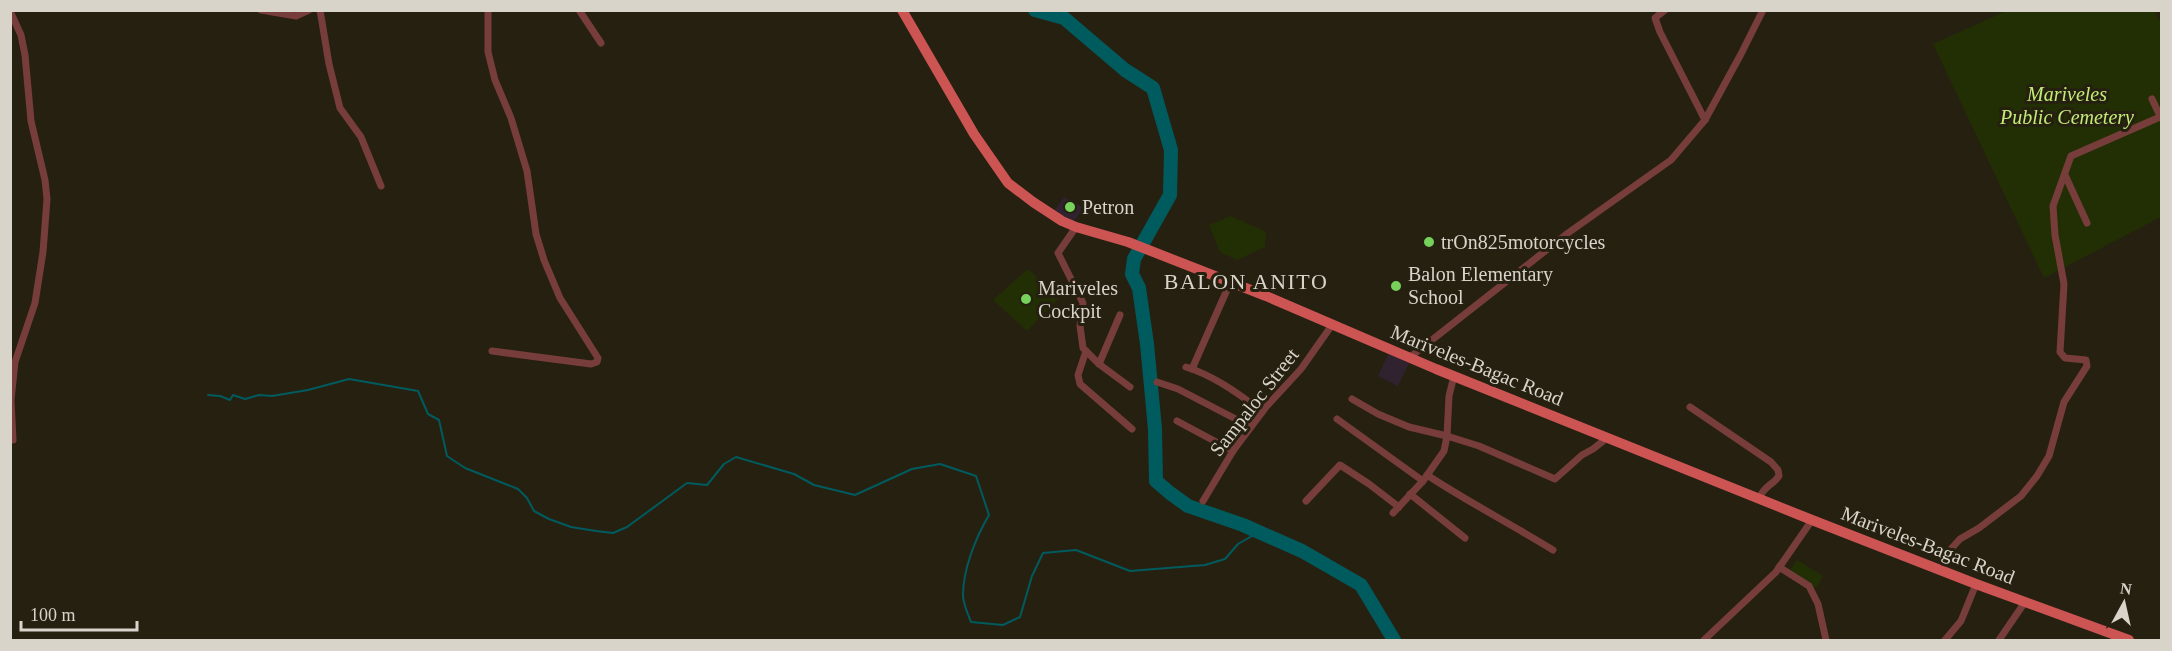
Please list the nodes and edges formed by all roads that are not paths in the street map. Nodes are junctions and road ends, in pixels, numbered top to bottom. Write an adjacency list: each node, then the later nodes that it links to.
1 (261, 10): 2 (street)
2 (309, 10)
3 (320, 10): 17 (street)
4 (488, 10): 23 (street)
5 (579, 10): 12 (street)
6 (902, 10): 19 (main road, Mariveles-Bagac Road)
7 (1652, 10): 11 (street)
8 (1665, 10): 11 (street)
9 (1763, 10): 15 (street)
10 (10, 11): 39 (street)
11 (1655, 18): 15 (street)
12 (601, 43)
13 (2152, 99): 14 (street)
14 (2161, 118): 16 (street)
15 (1705, 120): 25 (street)
16 (2065, 175): 18 (street); 52 (street)
17 (381, 186)
18 (2087, 223)
19 (1076, 227): 20 (main road, Mariveles-Bagac Road); 24 (street)
20 (1230, 283): 22 (main road, Mariveles-Bagac Road); 32 (street)
21 (1120, 315): 26 (street)
22 (1332, 324): 25 (main road, Mariveles-Bagac Road); 32 (street, Sampaloc Street)
23 (492, 351)
24 (1086, 351): 26 (street); 36 (street)
25 (1409, 358): 27 (main road, Mariveles-Bagac Road)
26 (1099, 364): 29 (street)
27 (1454, 376): 37 (street); 38 (main road, Mariveles-Bagac Road)
28 (1157, 382): 35 (street)
29 (1130, 387)
30 (1352, 399): 37 (street)
31 (1690, 407): 43 (street)
32 (1262, 412): 35 (street, Sampaloc Street)
33 (1337, 419): 41 (street)
34 (1177, 421): 40 (street)
35 (1251, 427): 40 (street, Sampaloc Street)
36 (1132, 429)
37 (1447, 436): 38 (street); 41 (street)
38 (1607, 438): 43 (main road, Mariveles-Bagac Road)
39 (13, 440)
40 (1233, 451): 44 (street, Sampaloc Street)
41 (1425, 478): 42 (street); 50 (street)
42 (1410, 494): 46 (street); 49 (street)
43 (1760, 498): 48 (main road, Mariveles-Bagac Road)
44 (1203, 501)
45 (1306, 501): 46 (street)
46 (1399, 507): 47 (street)
47 (1393, 513)
48 (1812, 520): 51 (street); 52 (main road, Mariveles-Bagac Road)
49 (1464, 538)
50 (1553, 550)
51 (1779, 567): 55 (street); 56 (street)
52 (1942, 569): 53 (main road, Mariveles-Bagac Road)
53 (1976, 584): 54 (main road, Mariveles-Bagac Road); 57 (street)
54 (2025, 602): 58 (street); 59 (main road, Mariveles-Bagac Road)
55 (1704, 640)
56 (1826, 640)
57 (1945, 640)
58 (1999, 640)
59 (2129, 640)

